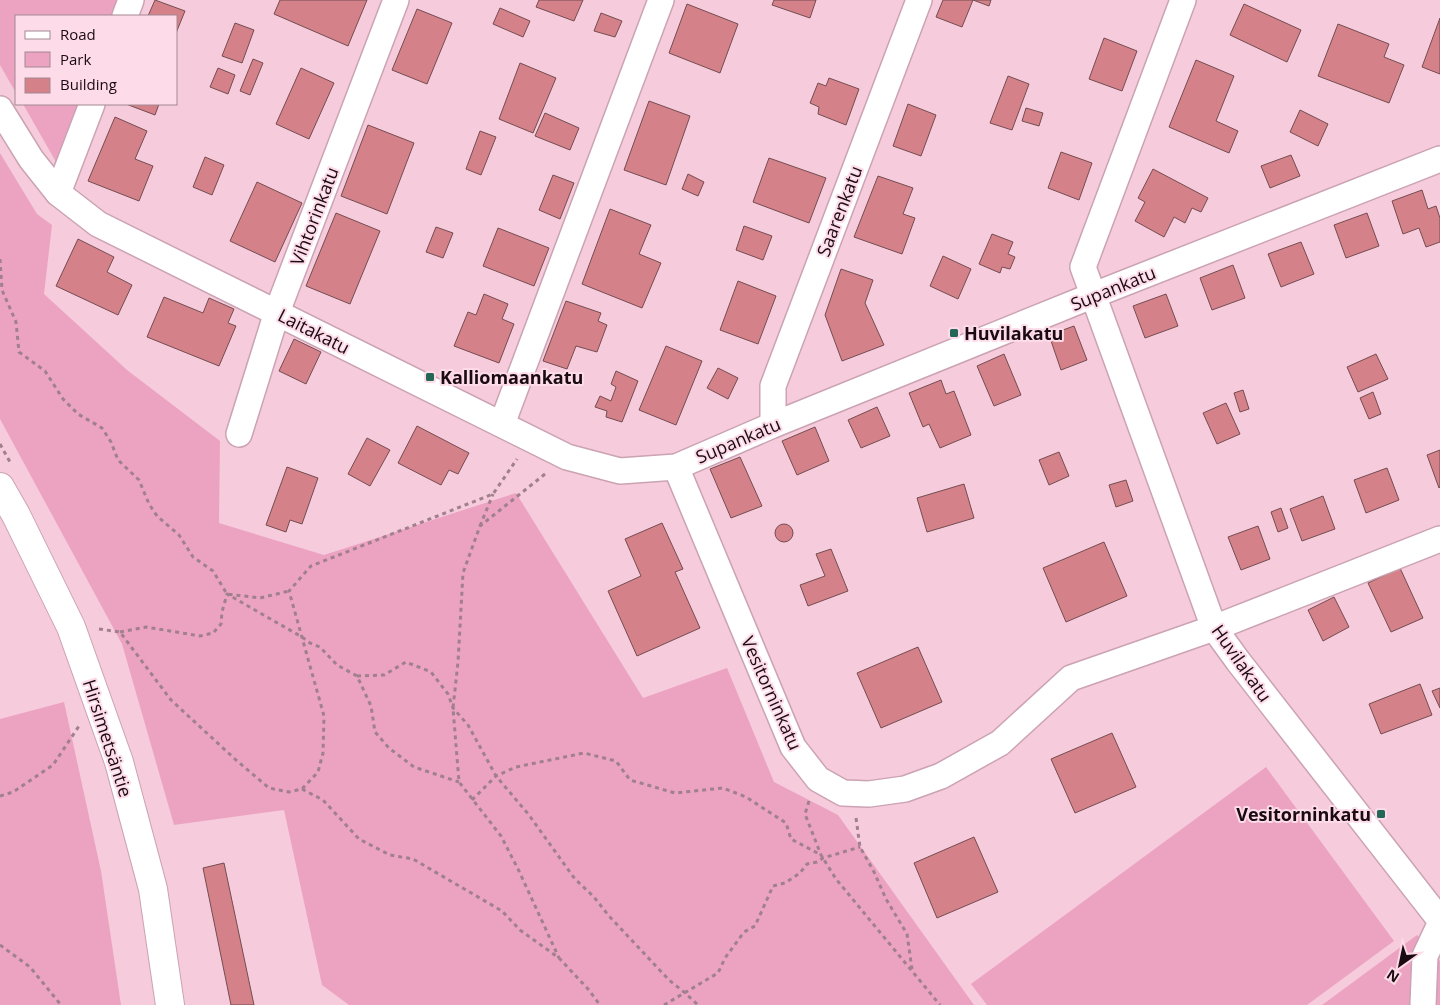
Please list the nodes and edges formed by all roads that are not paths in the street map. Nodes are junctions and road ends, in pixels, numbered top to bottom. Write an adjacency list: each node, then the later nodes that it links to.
1 (131, 0): 6 (street)
2 (396, 0): 12 (street, Vihtorinkatu)
3 (660, 0): 13 (street)
4 (919, 0): 14 (street, Saarenkatu)
5 (1183, 0): 11 (street, Huvilakatu)
6 (125, 15)
7 (92, 105): 10 (street)
8 (0, 109): 10 (street, Laitakatu)
9 (1440, 159): 11 (street, Supankatu)
10 (58, 193): 12 (street, Laitakatu)
11 (1094, 295): 14 (street, Supankatu); 19 (street, Huvilakatu)
12 (277, 312): 13 (street, Laitakatu); 15 (street, Vihtorinkatu)
13 (502, 424): 16 (street, Laitakatu)
14 (773, 425): 16 (street, Supankatu)
15 (239, 434)
16 (676, 467): 19 (street, Vesitorninkatu)
17 (0, 487): 21 (street, Hirsimetsäntie)
18 (1440, 539): 19 (street, Vesitorninkatu)
19 (1214, 628): 20 (street, Huvilakatu)
20 (1440, 922): 22 (street)
21 (170, 1005)
22 (1423, 1005)

